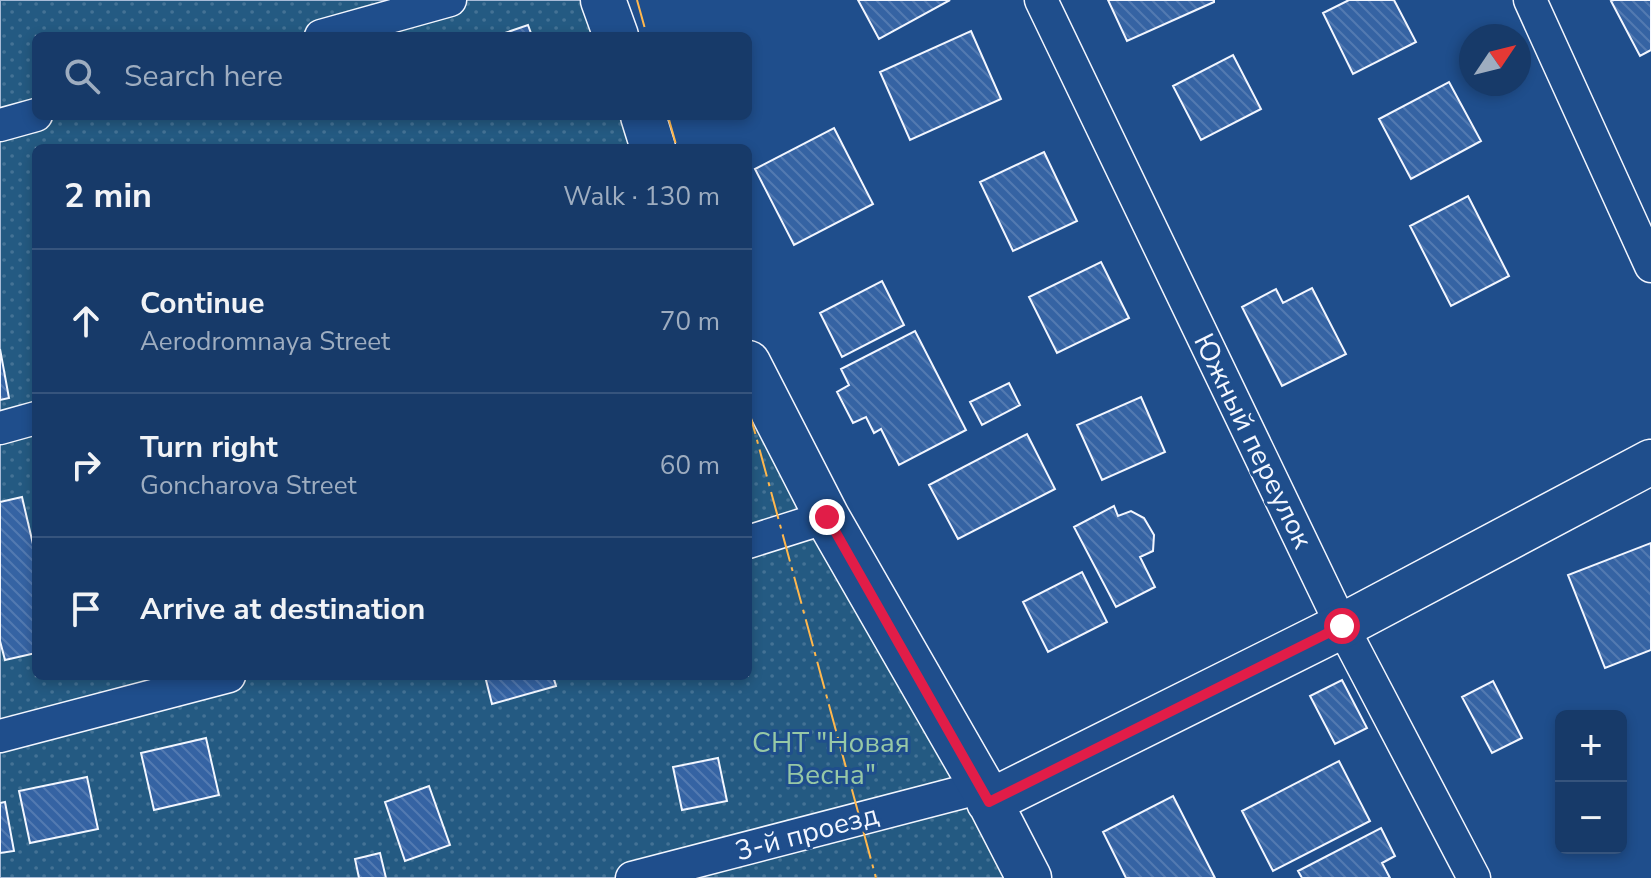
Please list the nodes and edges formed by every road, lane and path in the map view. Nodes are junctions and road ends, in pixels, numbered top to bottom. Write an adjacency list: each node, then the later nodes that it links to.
1 (450, 0): 5 (street)
2 (603, 0): 6 (street)
3 (1041, 0): 18 (street, Южный переулок)
4 (1530, 0): 11 (street)
5 (335, 32)
6 (615, 32)
7 (32, 116): 9 (street)
8 (644, 120): 10 (street)
9 (0, 125)
10 (652, 144)
11 (1651, 266)
12 (752, 371): 16 (street)
13 (32, 419): 14 (street)
14 (0, 428)
15 (1651, 462): 18 (street)
16 (827, 517): 17 (street); 21 (street)
17 (752, 541)
18 (1342, 626): 21 (street); 24 (street, Южный переулок)
19 (214, 680): 20 (street)
20 (0, 736)
21 (985, 795): 22 (street, 3-й проезд); 23 (street)
22 (632, 878)
23 (1029, 878)
24 (1474, 878)

